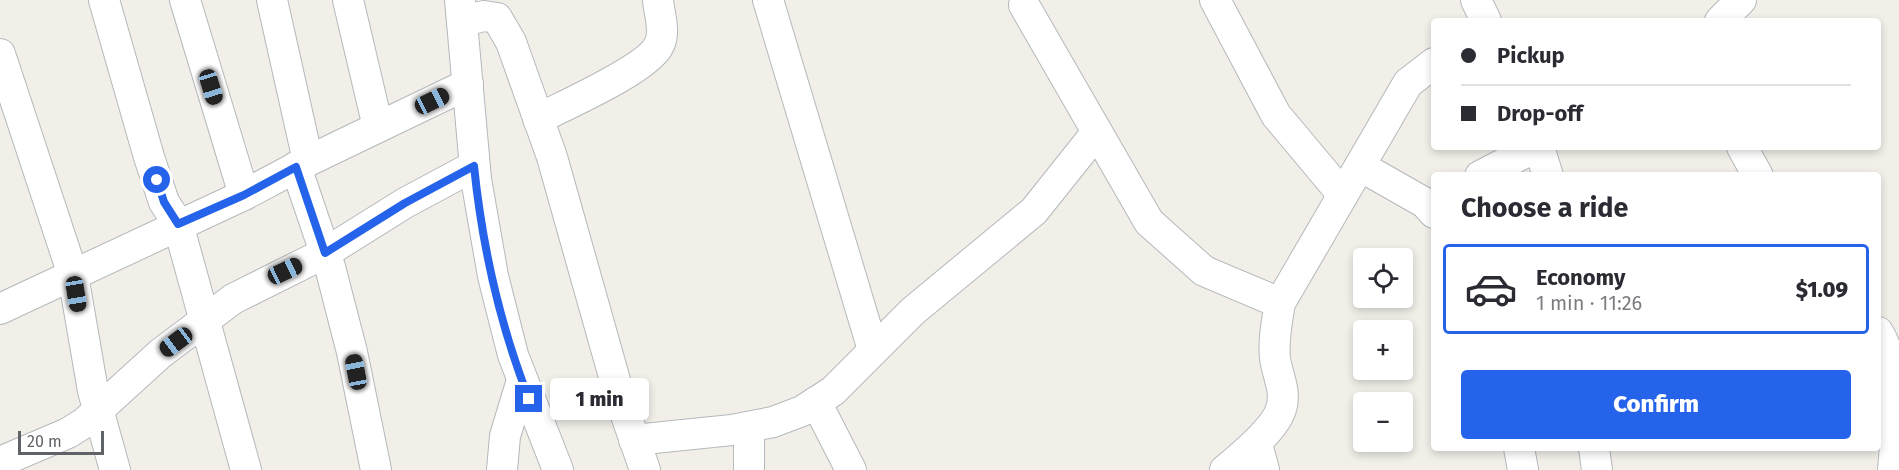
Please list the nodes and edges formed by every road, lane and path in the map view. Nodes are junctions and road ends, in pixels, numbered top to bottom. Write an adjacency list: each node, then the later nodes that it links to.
1 (104, 0): 33 (street)
2 (185, 0): 30 (street)
3 (272, 0): 24 (street)
4 (348, 0): 19 (street)
5 (658, 0): 18 (street)
6 (768, 0): 40 (street)
7 (1215, 0): 31 (street)
8 (1476, 0): 12 (street); 13 (street)
9 (1741, 0): 14 (street)
10 (1024, 5): 20 (street)
11 (461, 11): 17 (street); 18 (street)
12 (1475, 18)
13 (1485, 18)
14 (1723, 18)
15 (0, 54): 35 (street)
16 (1431, 65): 26 (street)
17 (468, 84): 19 (street); 25 (street)
18 (538, 119): 45 (street)
19 (378, 127): 24 (street)
20 (1097, 132): 37 (street); 40 (street)
21 (1532, 150): 27 (street)
22 (1539, 150): 28 (street)
23 (1744, 150): 29 (street)
24 (302, 164): 30 (street); 34 (street)
25 (474, 166): 34 (street); 41 (street)
26 (1360, 166): 31 (street); 32 (street)
27 (1488, 172)
28 (1547, 172)
29 (1756, 172)
30 (244, 195): 33 (street)
31 (1343, 195): 37 (street)
32 (1431, 205)
33 (178, 224): 35 (street); 38 (street)
34 (325, 253): 38 (street); 52 (street)
35 (73, 275): 36 (street); 43 (street)
36 (2, 301)
37 (1280, 303): 48 (street)
38 (205, 320): 43 (street); 51 (street)
39 (1881, 339): 61 (street)
40 (873, 350): 42 (street)
41 (522, 380): 53 (street); 54 (street)
42 (816, 402): 44 (street); 57 (street)
43 (98, 408): 49 (street); 50 (street)
44 (749, 428): 45 (street); 56 (street)
45 (634, 440): 55 (street)
46 (1520, 451): 59 (street)
47 (1594, 451): 60 (street)
48 (1260, 457): 58 (street)
49 (0, 462)
50 (115, 470)
51 (246, 470)
52 (376, 470)
53 (502, 470)
54 (558, 470)
55 (645, 470)
56 (749, 470)
57 (851, 470)
58 (1225, 470)
59 (1523, 470)
60 (1597, 470)
61 (1893, 470)

